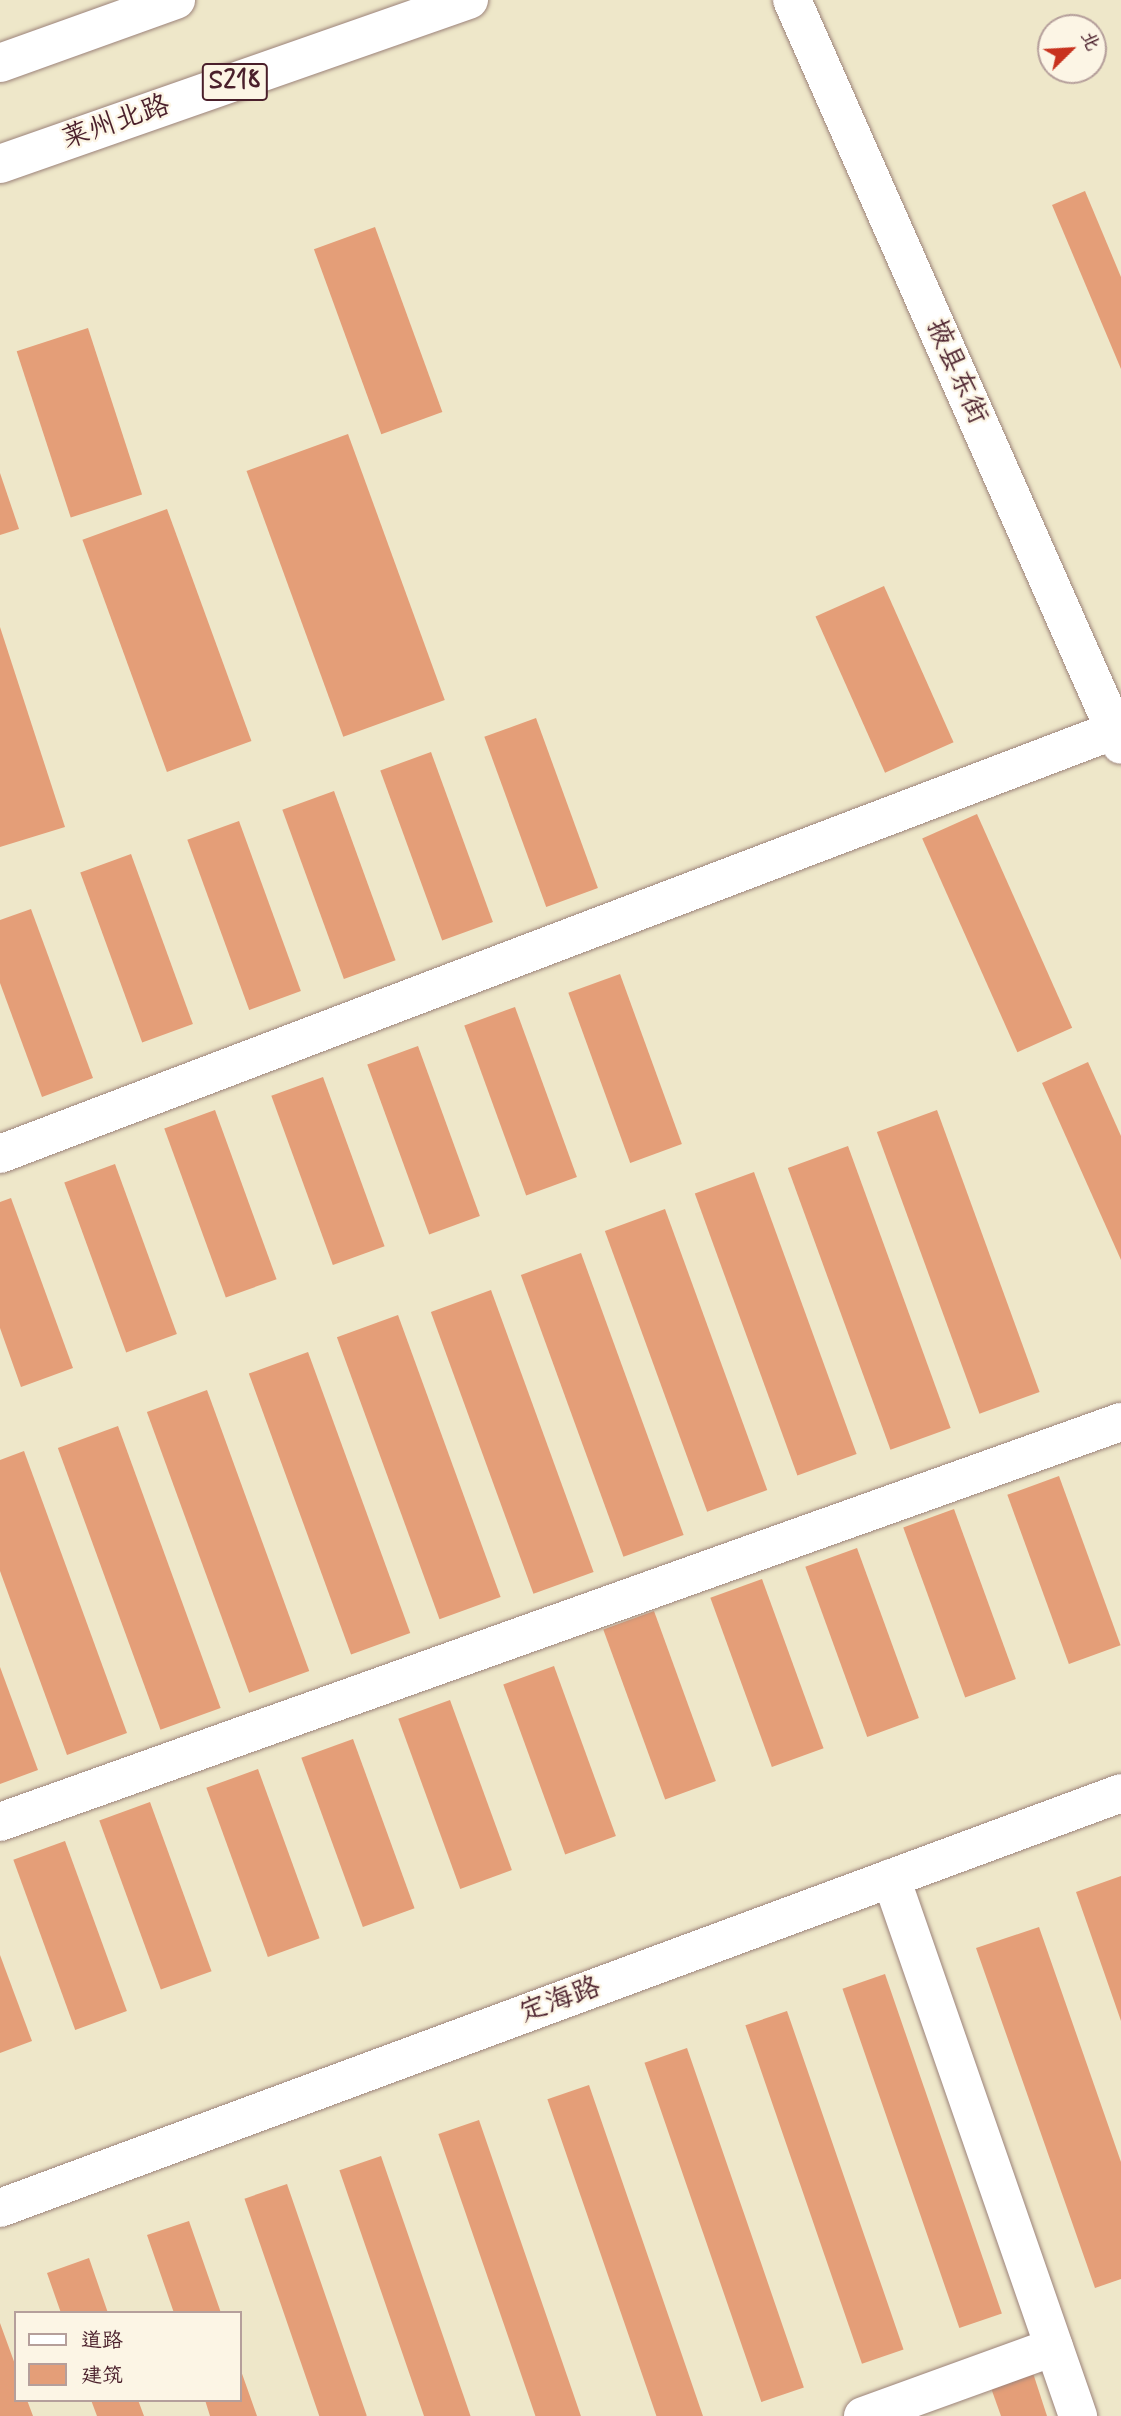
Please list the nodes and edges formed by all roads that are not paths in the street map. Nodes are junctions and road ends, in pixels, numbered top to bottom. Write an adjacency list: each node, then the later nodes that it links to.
1 (176, 0): 4 (street)
2 (469, 0): 5 (street, 莱州北路 / S218)
3 (792, 0): 6 (street, 掖县东街)
4 (0, 63)
5 (0, 164)
6 (1118, 738): 7 (street)
7 (0, 1154)
8 (1121, 1422): 10 (street)
9 (1121, 1793): 11 (street, 定海路)
10 (0, 1822)
11 (891, 1878): 12 (street, 定海路); 13 (street)
12 (0, 2208)
13 (1054, 2347): 14 (street); 15 (street)
14 (863, 2416)
15 (1078, 2416)

